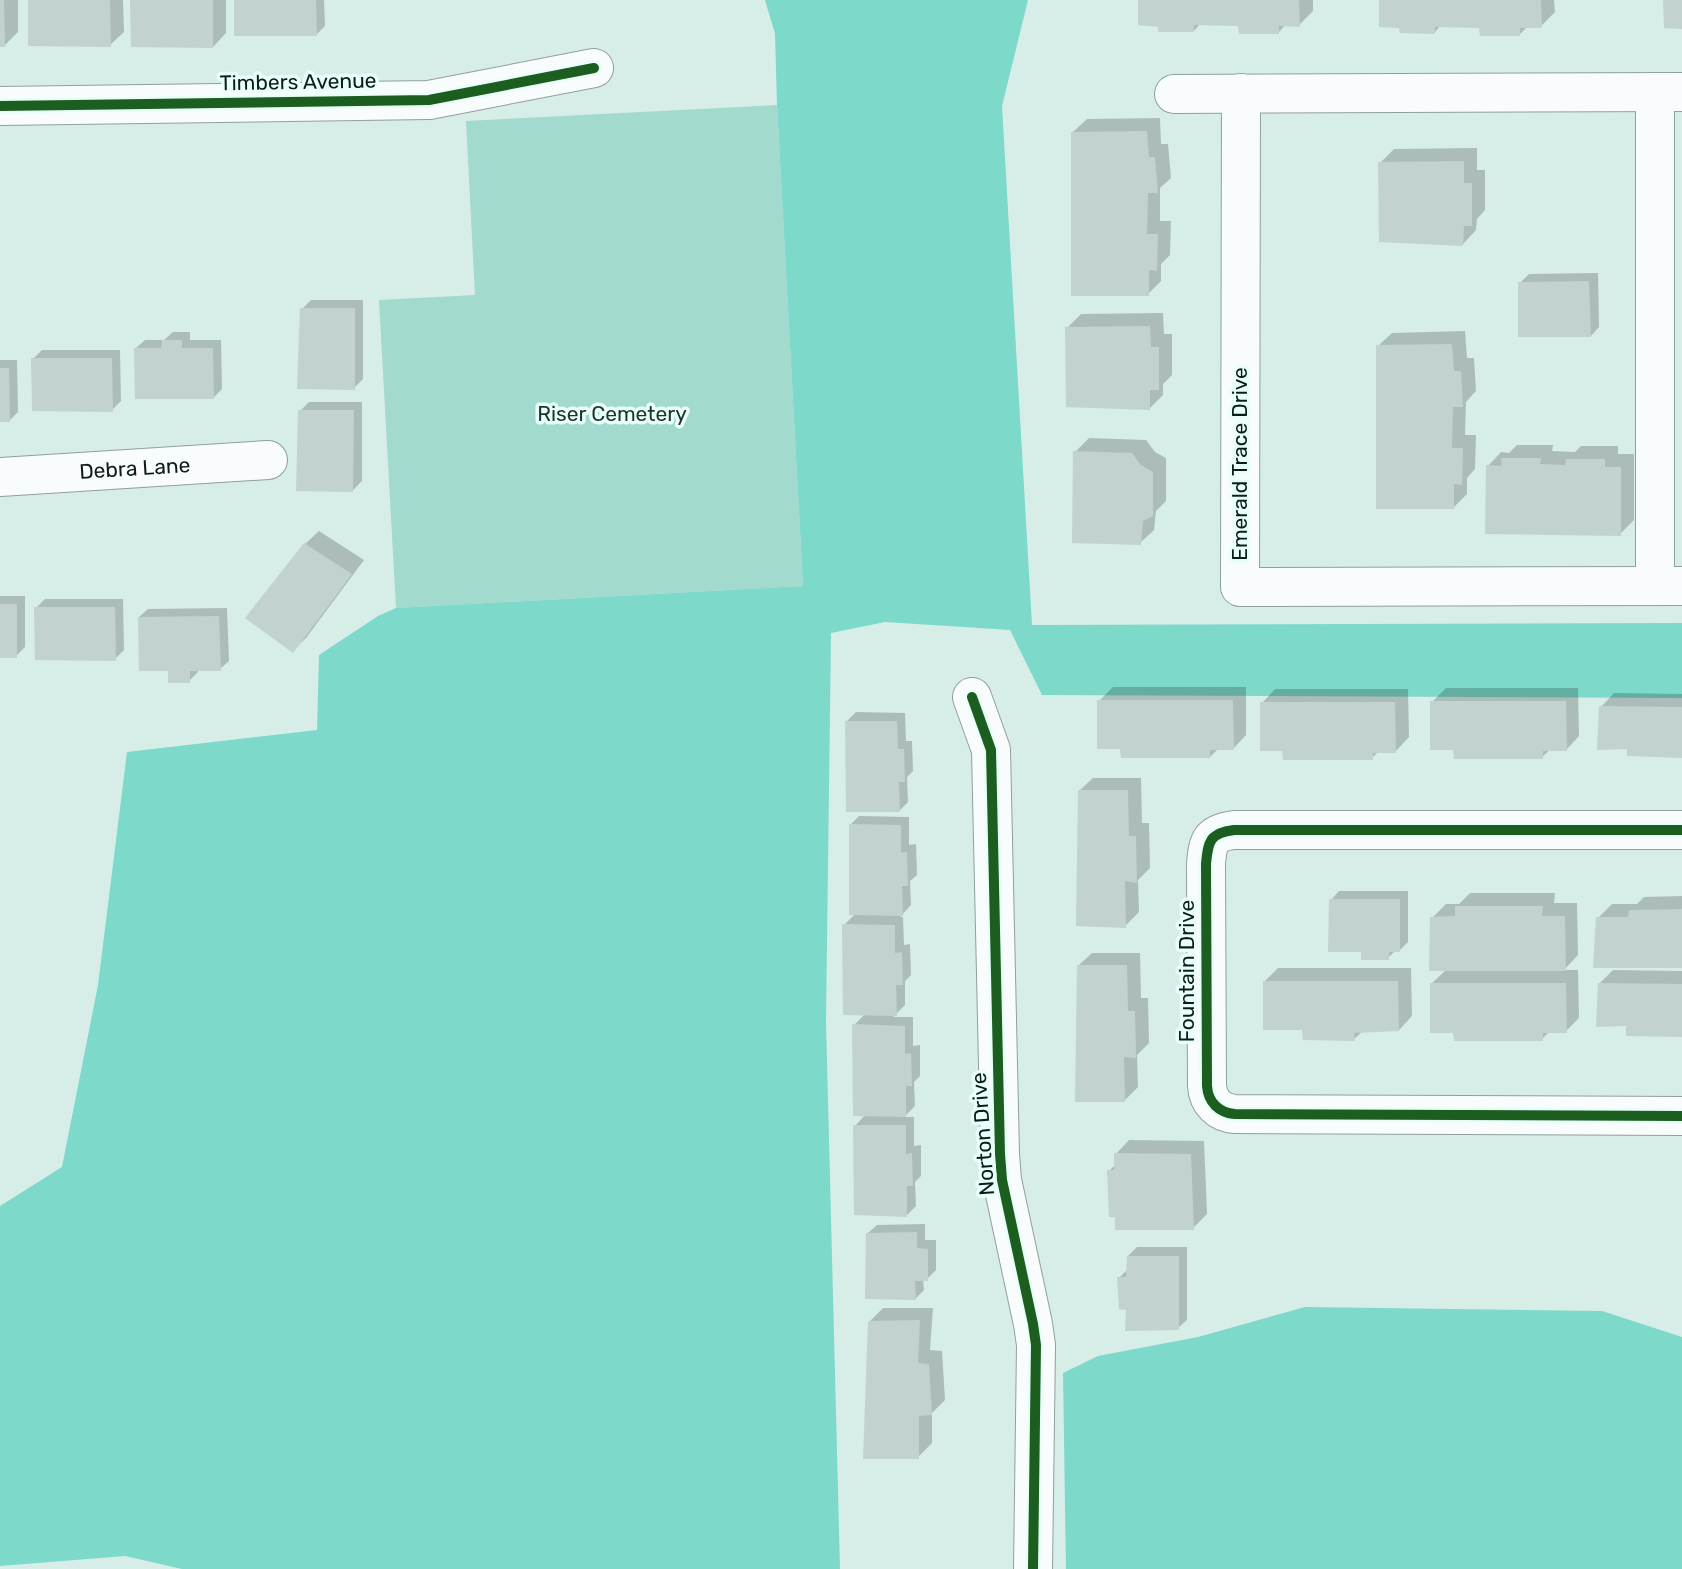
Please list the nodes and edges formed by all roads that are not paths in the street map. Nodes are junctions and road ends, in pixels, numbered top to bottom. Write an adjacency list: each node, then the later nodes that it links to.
1 (594, 68): 5 (street, Timbers Avenue)
2 (1669, 92): 3 (street, Emerald Trace Drive); 8 (street, Emerald Trace Drive)
3 (1241, 93): 4 (street, Emerald Trace Drive); 8 (street, Emerald Trace Drive)
4 (1174, 94)
5 (0, 106)
6 (268, 460): 7 (street, Debra Lane)
7 (0, 477)
8 (1668, 586)
9 (972, 697): 12 (street, Norton Drive)
10 (1682, 830): 11 (street, Fountain Drive)
11 (1682, 1116)
12 (1033, 1569)

